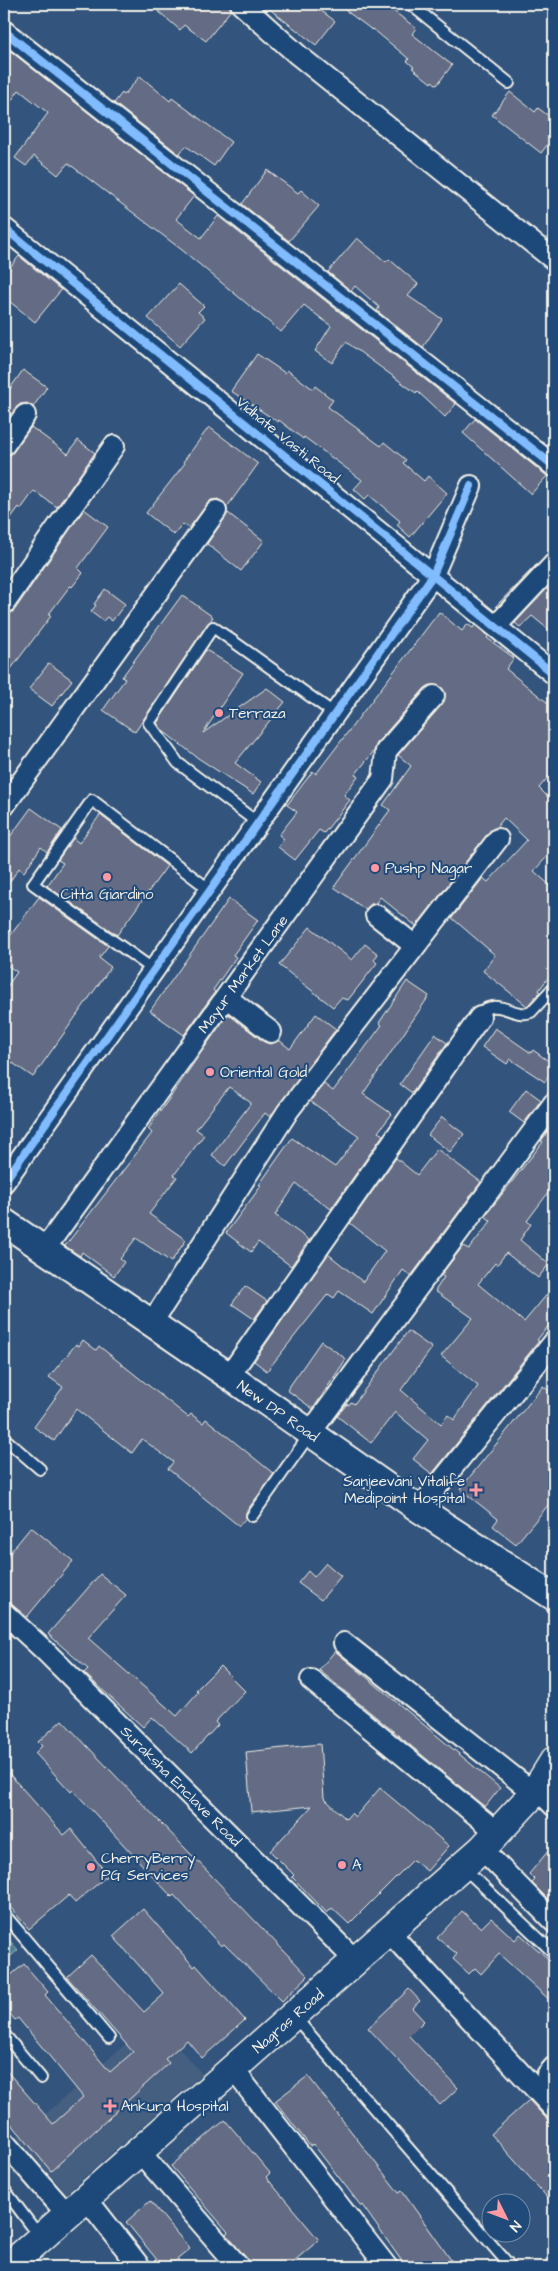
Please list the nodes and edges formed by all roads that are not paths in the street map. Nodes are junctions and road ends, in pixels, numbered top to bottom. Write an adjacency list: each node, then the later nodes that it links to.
1 (241, 4): 6 (street)
2 (410, 4): 4 (lane)
3 (4, 31): 10 (street)
4 (509, 84)
5 (4, 228): 14 (street, Vidhate Vasti Road)
6 (554, 260)
7 (25, 415): 8 (street)
8 (4, 445)
9 (114, 446): 15 (street)
10 (554, 466)
11 (471, 486): 14 (street)
12 (216, 511): 20 (street)
13 (554, 564): 16 (street)
14 (433, 575): 16 (street, Vidhate Vasti Road); 19 (street)
15 (4, 604)
16 (496, 626): 17 (street, Vidhate Vasti Road)
17 (554, 674)
18 (434, 696): 28 (street, Mayur Market Lane)
19 (335, 714): 21 (street); 21 (lane)
20 (4, 806)
21 (258, 822): 23 (street)
22 (498, 838): 25 (street)
23 (210, 890): 26 (street); 26 (lane)
24 (376, 915): 25 (street)
25 (415, 946): 35 (street)
26 (154, 970): 32 (street)
27 (554, 987): 29 (lane)
28 (226, 997): 30 (street); 34 (street, Mayur Market Lane)
29 (480, 1017): 37 (street)
30 (271, 1032)
31 (554, 1103): 38 (street)
32 (4, 1182)
33 (4, 1222): 34 (street, New DP Road)
34 (44, 1250): 35 (street, New DP Road)
35 (151, 1324): 37 (street, New DP Road)
36 (554, 1342): 41 (street)
37 (229, 1376): 38 (street, New DP Road)
38 (310, 1433): 41 (street, New DP Road); 42 (lane)
39 (4, 1438): 40 (lane)
40 (40, 1469)
41 (420, 1509): 43 (street, New DP Road)
42 (252, 1516)
43 (554, 1597)
44 (4, 1613): 55 (street, Suraksha Enclave Road)
45 (344, 1643): 48 (street)
46 (311, 1680): 49 (street)
47 (554, 1761): 48 (main road, Nagras Road)
48 (544, 1794): 49 (main road, Nagras Road)
49 (482, 1849): 50 (street); 52 (street); 53 (main road, Nagras Road); 54 (lane)
50 (554, 1909)
51 (4, 1914): 58 (lane)
52 (554, 1922)
53 (389, 1932): 55 (main road, Nagras Road); 63 (street)
54 (554, 1953)
55 (356, 1961): 56 (main road, Nagras Road)
56 (294, 2016): 60 (main road, Nagras Road); 73 (lane)
57 (4, 2034): 61 (lane)
58 (109, 2038)
59 (554, 2067): 62 (street)
60 (233, 2069): 65 (main road, Nagras Road); 72 (street)
61 (41, 2078)
62 (554, 2082)
63 (554, 2109)
64 (4, 2142): 67 (street)
65 (139, 2151): 67 (main road, Nagras Road); 71 (street)
66 (4, 2189): 68 (lane)
67 (77, 2206): 68 (main road, Nagras Road); 70 (street)
68 (40, 2238): 69 (main road, Nagras Road)
69 (8, 2267)
70 (140, 2267)
71 (238, 2267)
72 (387, 2267)
73 (511, 2267)

